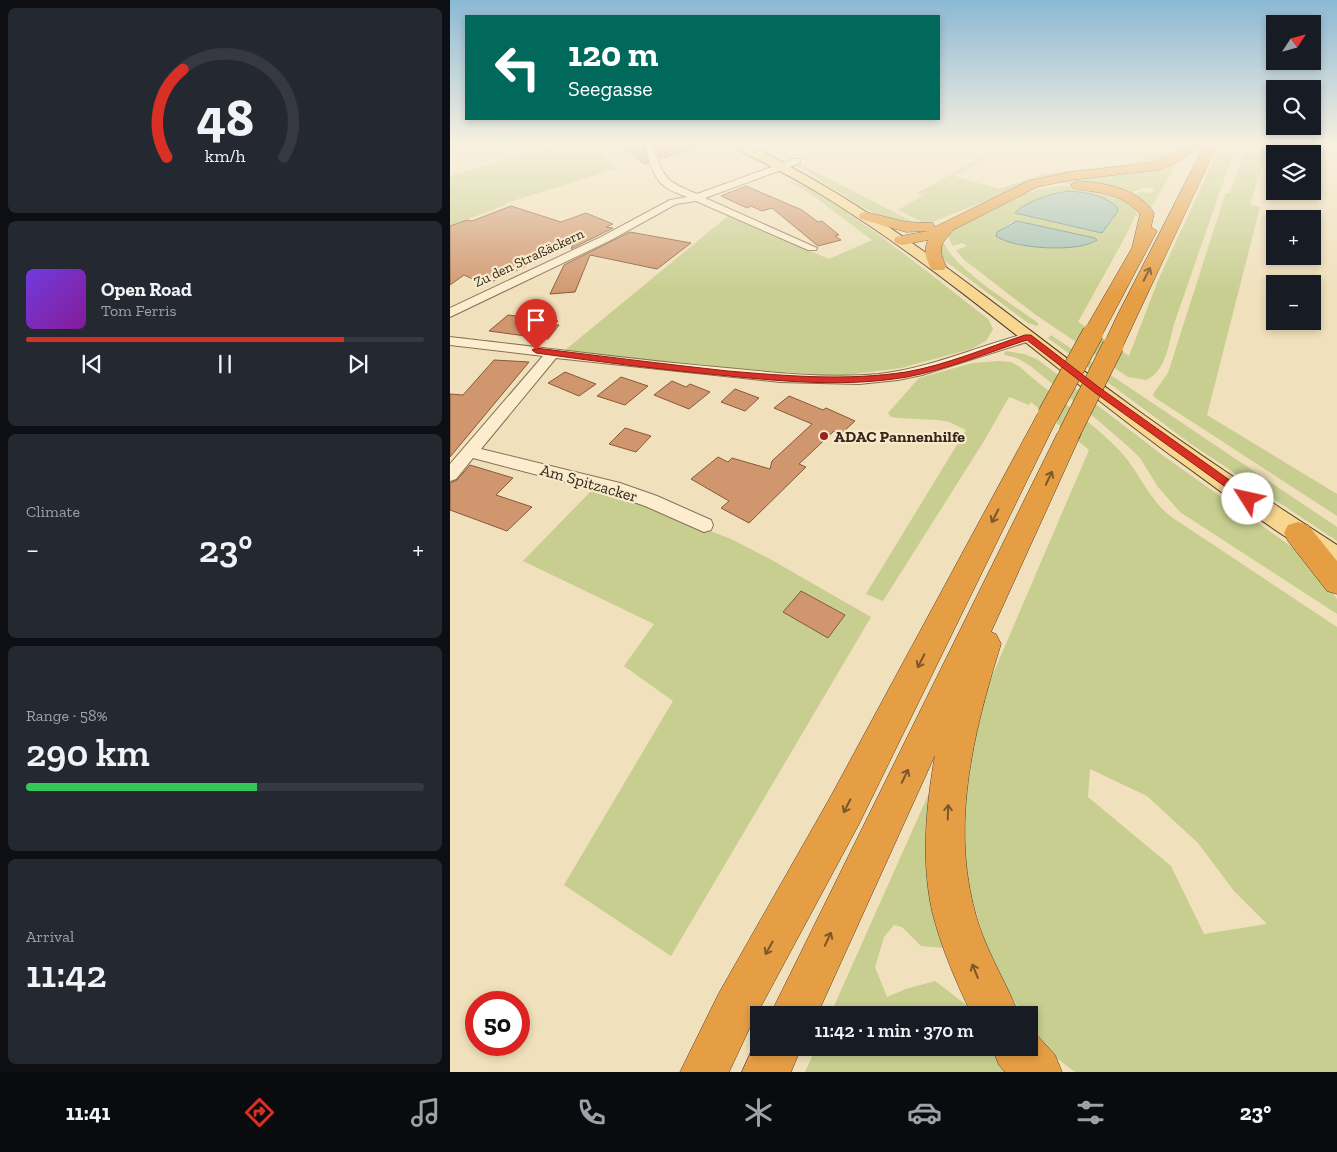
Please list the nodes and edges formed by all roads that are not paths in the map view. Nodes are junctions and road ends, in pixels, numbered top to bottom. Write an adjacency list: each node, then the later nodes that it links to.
1 (671, 195): 9 (street)
2 (690, 195): 8 (street)
3 (704, 195): 8 (street)
4 (830, 195): 11 (main road)
5 (1012, 195): 12 (highway)
6 (1122, 195): 15 (highway)
7 (1178, 195): 26 (highway, one-way to 7, bridge)
8 (696, 198): 9 (street, Zu den Straßäckern); 14 (street)
9 (673, 202): 17 (street, Zu den Straßäckern)
10 (1160, 211): 15 (highway)
11 (866, 216): 12 (highway); 13 (main road)
12 (940, 227): 13 (highway); 16 (highway)
13 (902, 240): 16 (main road)
14 (812, 248)
15 (1138, 251): 33 (highway, one-way to 33, bridge)
16 (938, 266): 19 (main road)
17 (456, 305): 18 (street, Zu den Straßäckern)
18 (450, 313)
19 (1028, 337): 21 (street); 25 (main road)
20 (450, 342): 21 (street)
21 (554, 352): 22 (street)
22 (471, 452): 23 (street); 24 (street, Am Spitzacker)
23 (450, 475)
24 (704, 525)
25 (1298, 533): 27 (main road); 28 (highway)
26 (1014, 554): 29 (highway, one-way to 26); 30 (highway, one-way to 26)
27 (1337, 558)
28 (1337, 582)
29 (797, 1006)
30 (991, 1006)
31 (774, 1056): 34 (highway)
32 (1023, 1056): 35 (highway)
33 (704, 1072)
34 (766, 1072)
35 (1038, 1072)

